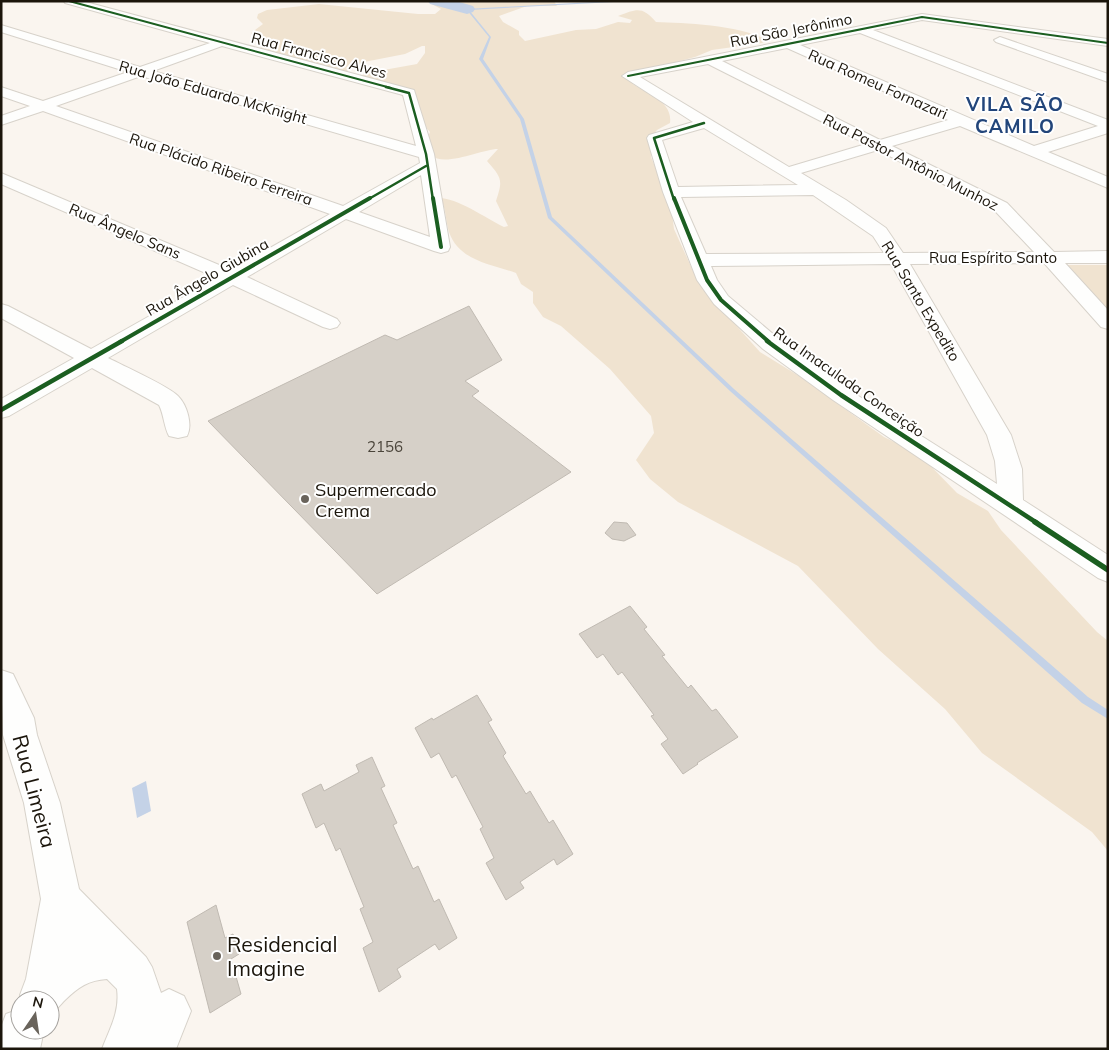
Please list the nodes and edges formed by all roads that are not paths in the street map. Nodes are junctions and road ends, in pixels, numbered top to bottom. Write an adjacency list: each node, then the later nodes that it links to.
1 (69, 1): 5 (street, Rua Francisco Alves)
2 (943, 21): 4 (street, Rua São Jerônimo); 7 (street, Rua São Jerônimo); 11 (street)
3 (1, 28): 9 (street, Rua João Eduardo McKnight)
4 (860, 29): 6 (street, Rua São Jerônimo); 17 (street)
5 (223, 42): 9 (street); 20 (street, Rua Francisco Alves)
6 (786, 43): 8 (street, Rua São Jerônimo); 15 (street, Rua Romeu Fornazari)
7 (1108, 43)
8 (709, 59): 10 (street, Rua São Jerônimo); 18 (street, Rua Pastor Antônio Munhoz)
9 (142, 72): 13 (street); 20 (street, Rua João Eduardo McKnight)
10 (628, 76): 16 (street, Rua Santo Expedito)
11 (1108, 78)
12 (1, 91): 13 (street, Rua Plácido Ribeiro Ferreira)
13 (42, 106): 14 (street); 26 (street, Rua Plácido Ribeiro Ferreira)
14 (1, 121)
15 (961, 121): 18 (street); 19 (street, Rua Romeu Fornazari)
16 (704, 123): 21 (street, Rua Santo Expedito); 25 (street, Rua Imaculada Conceição)
17 (1108, 126): 19 (street)
18 (879, 145): 21 (street); 29 (street, Rua Pastor Antônio Munhoz)
19 (1035, 151): 23 (street, Rua Romeu Fornazari)
20 (426, 160): 26 (street, Rua Ângelo Giubina); 27 (street, Rua Francisco Alves)
21 (788, 172): 24 (street, Rua Santo Expedito)
22 (1, 178): 32 (street, Rua Ângelo Sans)
23 (1108, 183)
24 (817, 190): 25 (street); 30 (street, Rua Santo Expedito)
25 (671, 192): 31 (street, Rua Imaculada Conceição)
26 (345, 212): 27 (street, Rua Plácido Ribeiro Ferreira); 32 (street, Rua Ângelo Giubina)
27 (441, 247)
28 (1108, 256): 29 (street, Rua Espírito Santo)
29 (1049, 257): 30 (street, Rua Espírito Santo); 35 (street, Rua Pastor Antônio Munhoz)
30 (897, 258): 31 (street, Rua Espírito Santo); 39 (street, Rua Santo Expedito)
31 (699, 260): 39 (street, Rua Imaculada Conceição)
32 (232, 277): 34 (street, Rua Ângelo Sans); 36 (street, Rua Ângelo Giubina)
33 (1, 310): 36 (street)
34 (330, 323)
35 (1108, 323)
36 (92, 358): 37 (street, Rua Ângelo Giubina); 38 (street)
37 (1, 410)
38 (178, 430)
39 (1009, 505): 40 (street)
40 (1108, 570)
41 (1, 685): 42 (street, Rua Limeira)
42 (10, 734): 43 (street, Rua Limeira)
43 (61, 899): 44 (street); 45 (street, Rua Limeira)
44 (123, 964): 46 (street); 47 (street)
45 (43, 990)
46 (46, 990)
47 (124, 1049)

